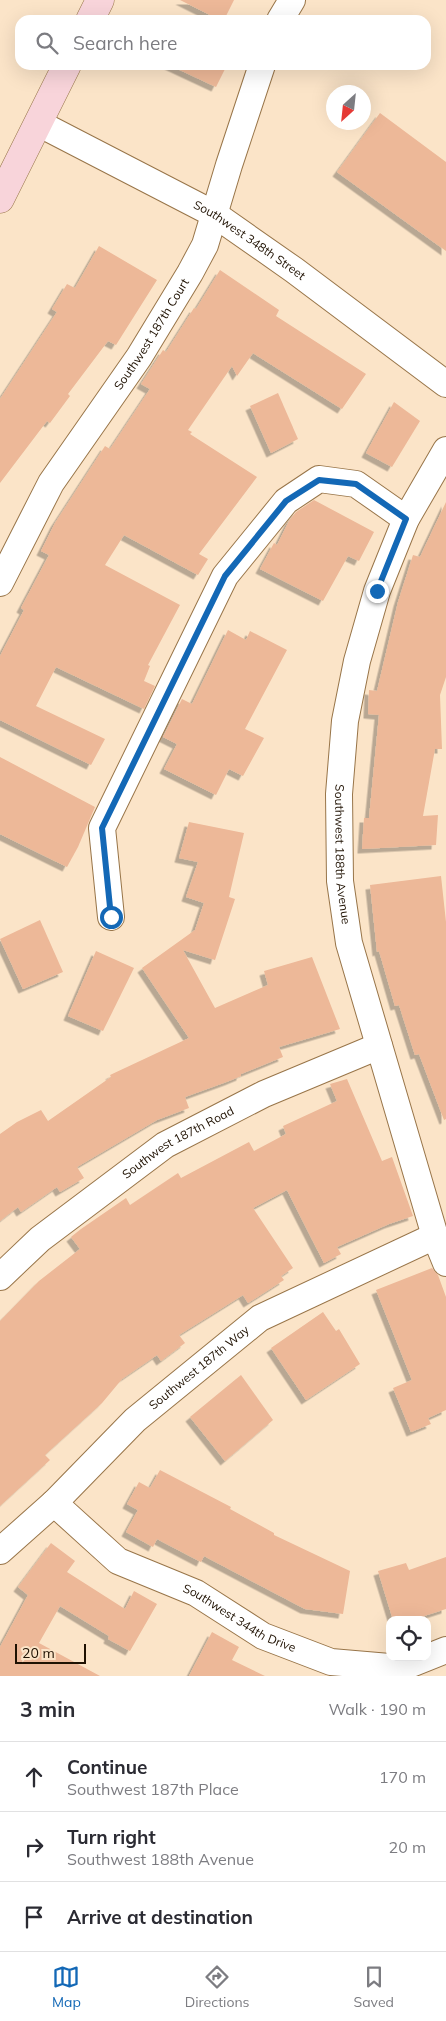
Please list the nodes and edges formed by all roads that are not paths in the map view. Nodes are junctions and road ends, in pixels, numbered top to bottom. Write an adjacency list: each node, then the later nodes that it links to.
1 (100, 0): 3 (street)
2 (292, 0): 4 (street)
3 (92, 15)
4 (283, 15)
5 (64, 70): 7 (street)
6 (260, 70): 9 (street, Southwest 187th Court)
7 (38, 123): 8 (street); 9 (street, Southwest 348th Street)
8 (0, 199)
9 (214, 214): 10 (street, Southwest 348th Street); 13 (street, Southwest 187th Court)
10 (446, 384)
11 (446, 450): 12 (street, Southwest 188th Avenue)
12 (406, 519): 14 (street); 15 (street, Southwest 188th Avenue)
13 (0, 583)
14 (111, 917)
15 (379, 1046): 16 (street, Southwest 188th Avenue); 18 (street, Southwest 187th Road)
16 (435, 1236): 17 (street, Southwest 188th Avenue); 19 (street, Southwest 187th Way)
17 (446, 1263)
18 (0, 1277)
19 (54, 1503): 20 (street, Southwest 187th Way); 21 (street, Southwest 344th Drive)
20 (0, 1551)
21 (446, 1650)

